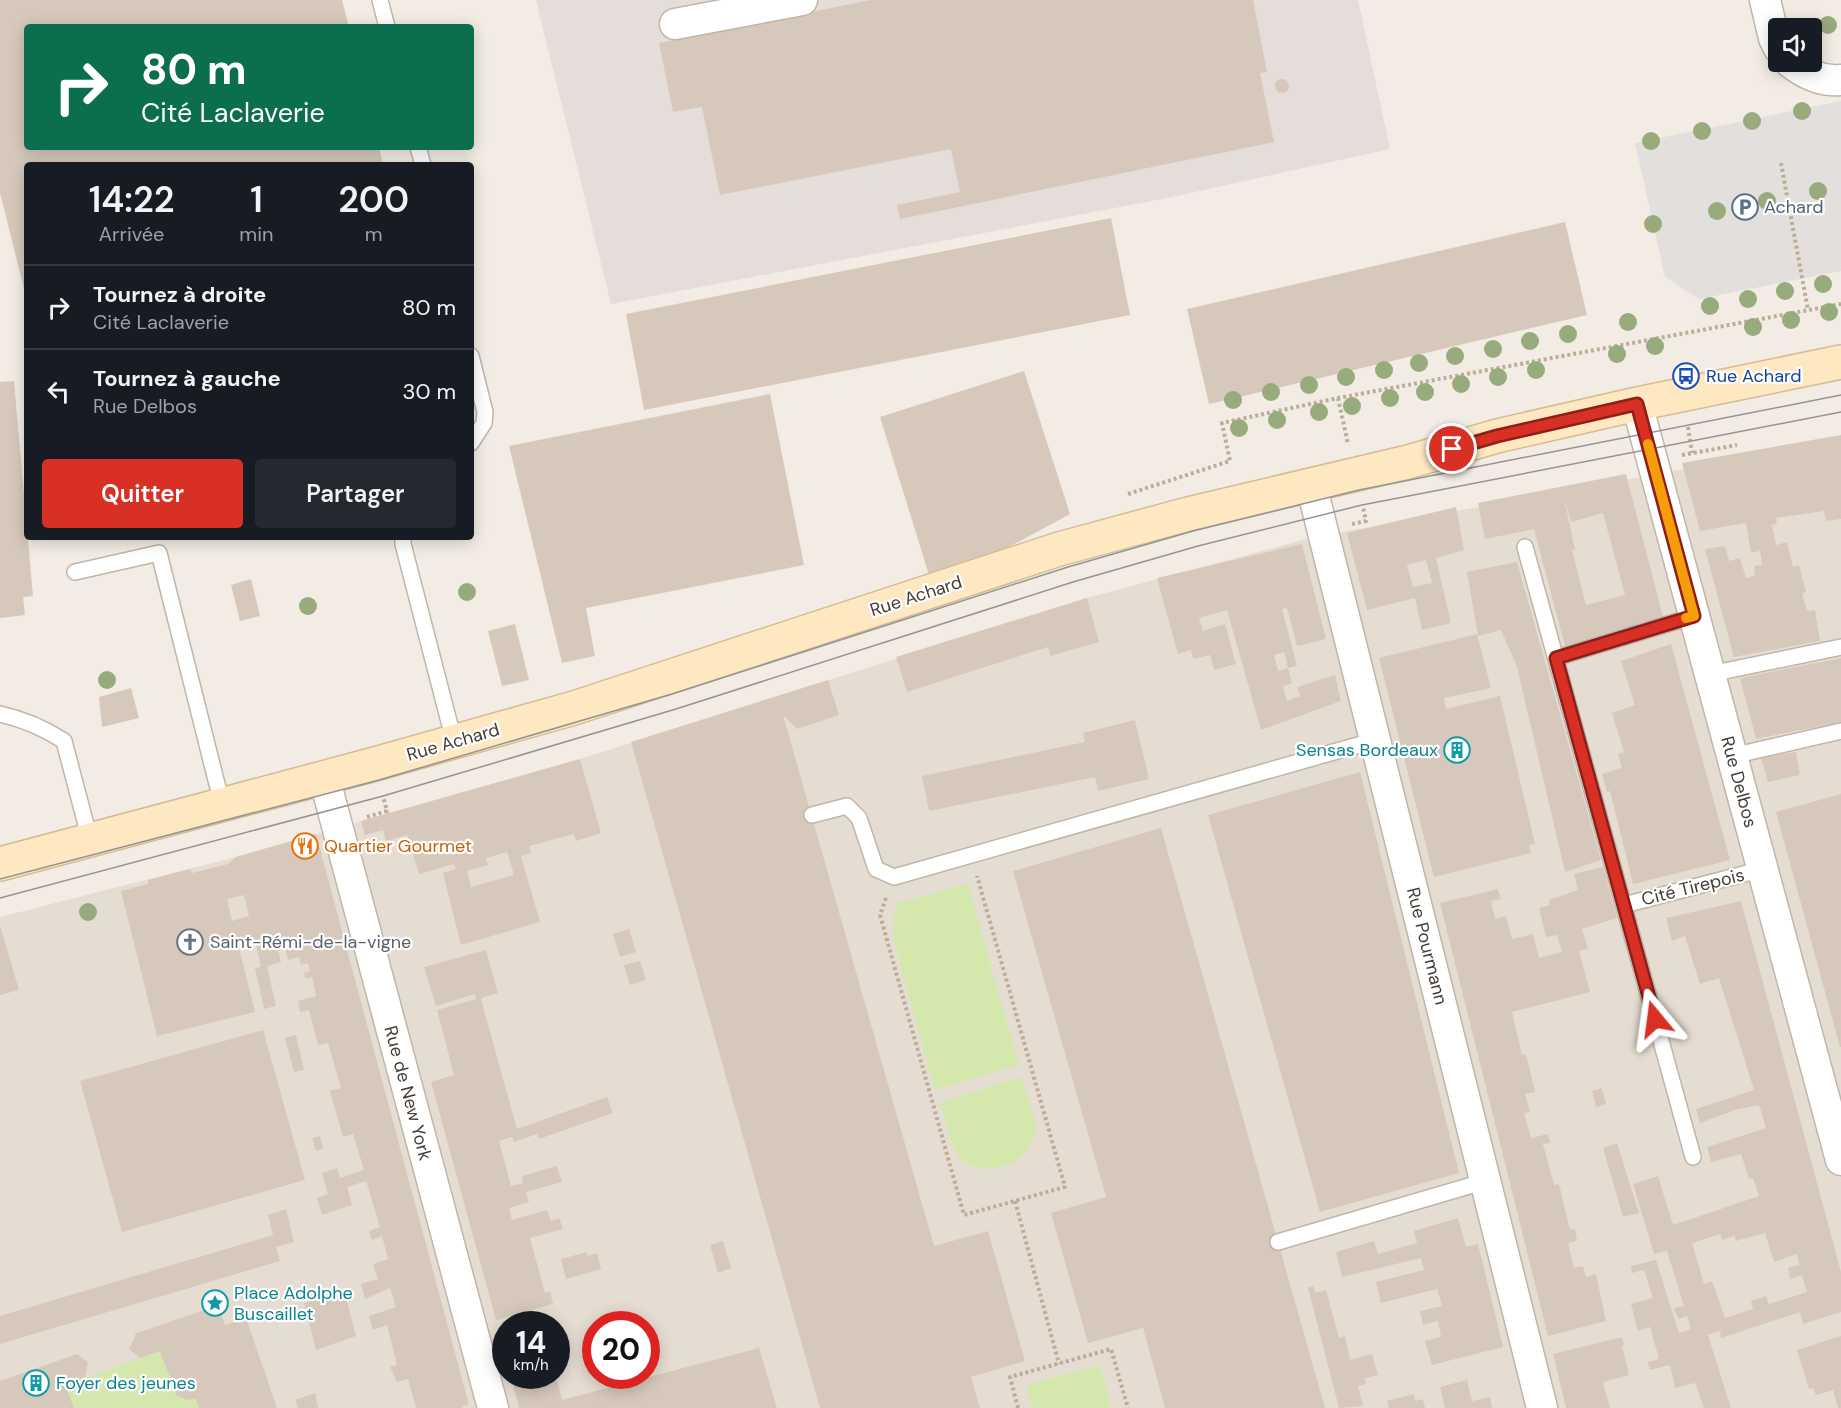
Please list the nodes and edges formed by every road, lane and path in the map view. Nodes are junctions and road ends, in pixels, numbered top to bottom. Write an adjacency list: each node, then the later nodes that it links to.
1 (380, 0): 5 (lane)
2 (802, 0): 6 (street)
3 (1765, 0): 4 (street)
4 (1769, 18)
5 (386, 24)
6 (675, 24)
7 (1805, 72): 8 (street)
8 (1841, 80)
9 (1780, 163): 11 (path)
10 (1841, 304): 11 (path)
11 (1808, 310): 19 (path)
12 (1841, 362): 14 (street, Rue Achard)
13 (474, 368): 15 (lane)
14 (1637, 404): 17 (street, Rue Delbos); 18 (street, Rue Achard)
15 (474, 438)
16 (1737, 445): 17 (path)
17 (1652, 460): 23 (street, Rue Delbos)
18 (1311, 484): 29 (street, Rue Pourmann); 30 (street, Rue Achard)
19 (1120, 496)
20 (403, 540): 30 (lane)
21 (1525, 547): 25 (lane, Cité Tirepois)
22 (75, 572): 34 (lane)
23 (1694, 616): 25 (lane); 26 (street, Rue Delbos)
24 (1841, 647): 26 (lane)
25 (1556, 658): 42 (lane, Cité Tirepois)
26 (1710, 674): 31 (street, Rue Delbos)
27 (0, 714): 37 (lane)
28 (1841, 731): 31 (lane)
29 (1376, 740): 38 (lane); 45 (street, Rue Pourmann)
30 (454, 741): 32 (street, Rue Achard)
31 (1732, 756): 40 (street, Rue Delbos)
32 (375, 764): 33 (street, Rue Achard); 36 (path)
33 (324, 777): 34 (street, Rue Achard); 36 (street, Rue de New York)
34 (222, 804): 37 (street, Rue Achard)
35 (812, 815): 41 (lane)
36 (337, 825): 49 (street, Rue de New York)
37 (90, 840): 39 (street, Rue Achard)
38 (971, 855): 41 (lane); 46 (path)
39 (0, 864)
40 (1763, 869): 42 (lane, Cité Tirepois); 44 (street, Rue Delbos)
41 (894, 877): 46 (path)
42 (1624, 905): 43 (lane, Cité Tirepois)
43 (1693, 1157)
44 (1841, 1160)
45 (1486, 1181): 47 (lane); 52 (street, Rue Pourmann)
46 (1015, 1201): 48 (path)
47 (1278, 1242)
48 (1059, 1364): 50 (path); 51 (path)
49 (493, 1408)
50 (1018, 1408)
51 (1128, 1408)
52 (1542, 1408)

